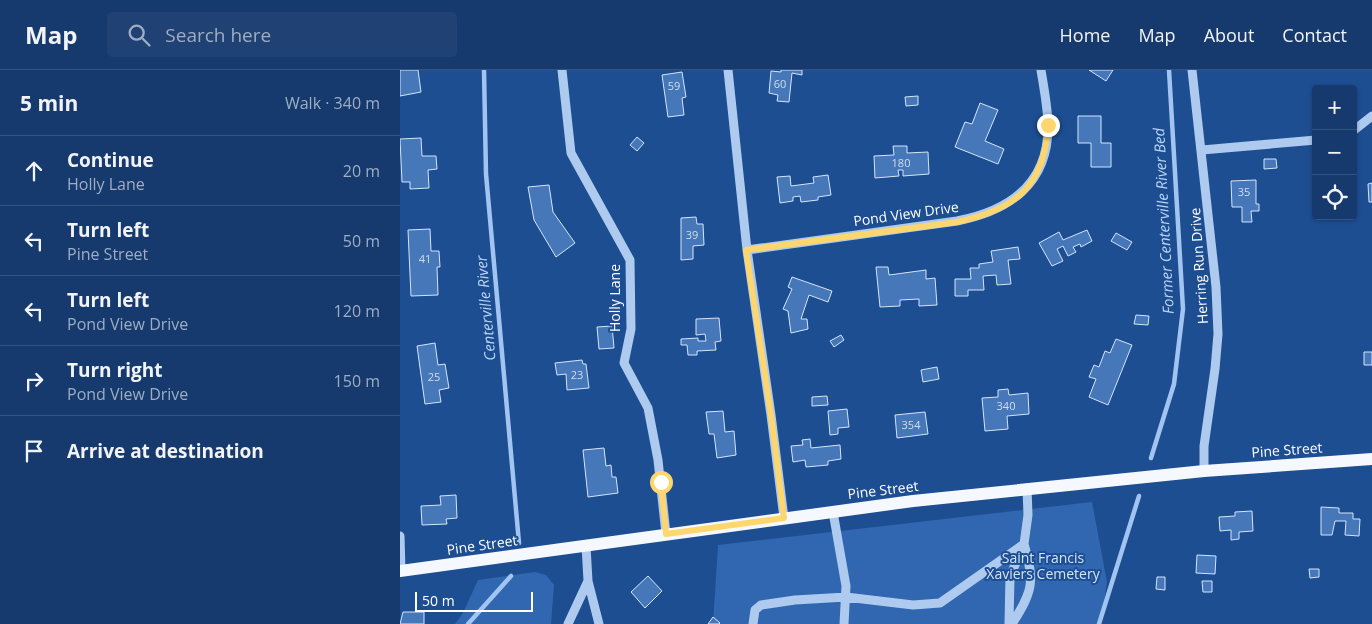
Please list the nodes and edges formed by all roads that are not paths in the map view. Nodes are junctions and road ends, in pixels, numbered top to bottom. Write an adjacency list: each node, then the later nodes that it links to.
1 (562, 70): 15 (street, Holly Lane)
2 (728, 70): 9 (street)
3 (1042, 70): 9 (street, Pond View Drive)
4 (1192, 70): 8 (street, Herring Run Drive)
5 (1372, 116): 6 (street)
6 (1354, 130)
7 (1312, 140): 8 (street)
8 (1202, 150): 11 (street, Herring Run Drive)
9 (746, 250): 14 (street)
10 (1372, 459): 11 (main road, Pine Street)
11 (1204, 471): 12 (main road, Pine Street)
12 (1027, 488): 13 (main road, Pine Street); 17 (street)
13 (833, 512): 14 (main road, Pine Street); 21 (street)
14 (784, 518): 15 (main road, Pine Street)
15 (666, 534): 18 (main road, Pine Street)
16 (400, 536): 19 (street)
17 (1024, 544): 21 (street); 26 (street); 26 (street)
18 (586, 546): 19 (main road, Pine Street); 20 (street)
19 (401, 571)
20 (588, 581): 22 (street); 23 (street)
21 (846, 597): 24 (street); 25 (street)
22 (568, 624)
23 (599, 624)
24 (753, 624)
25 (844, 624)
26 (1011, 624)

